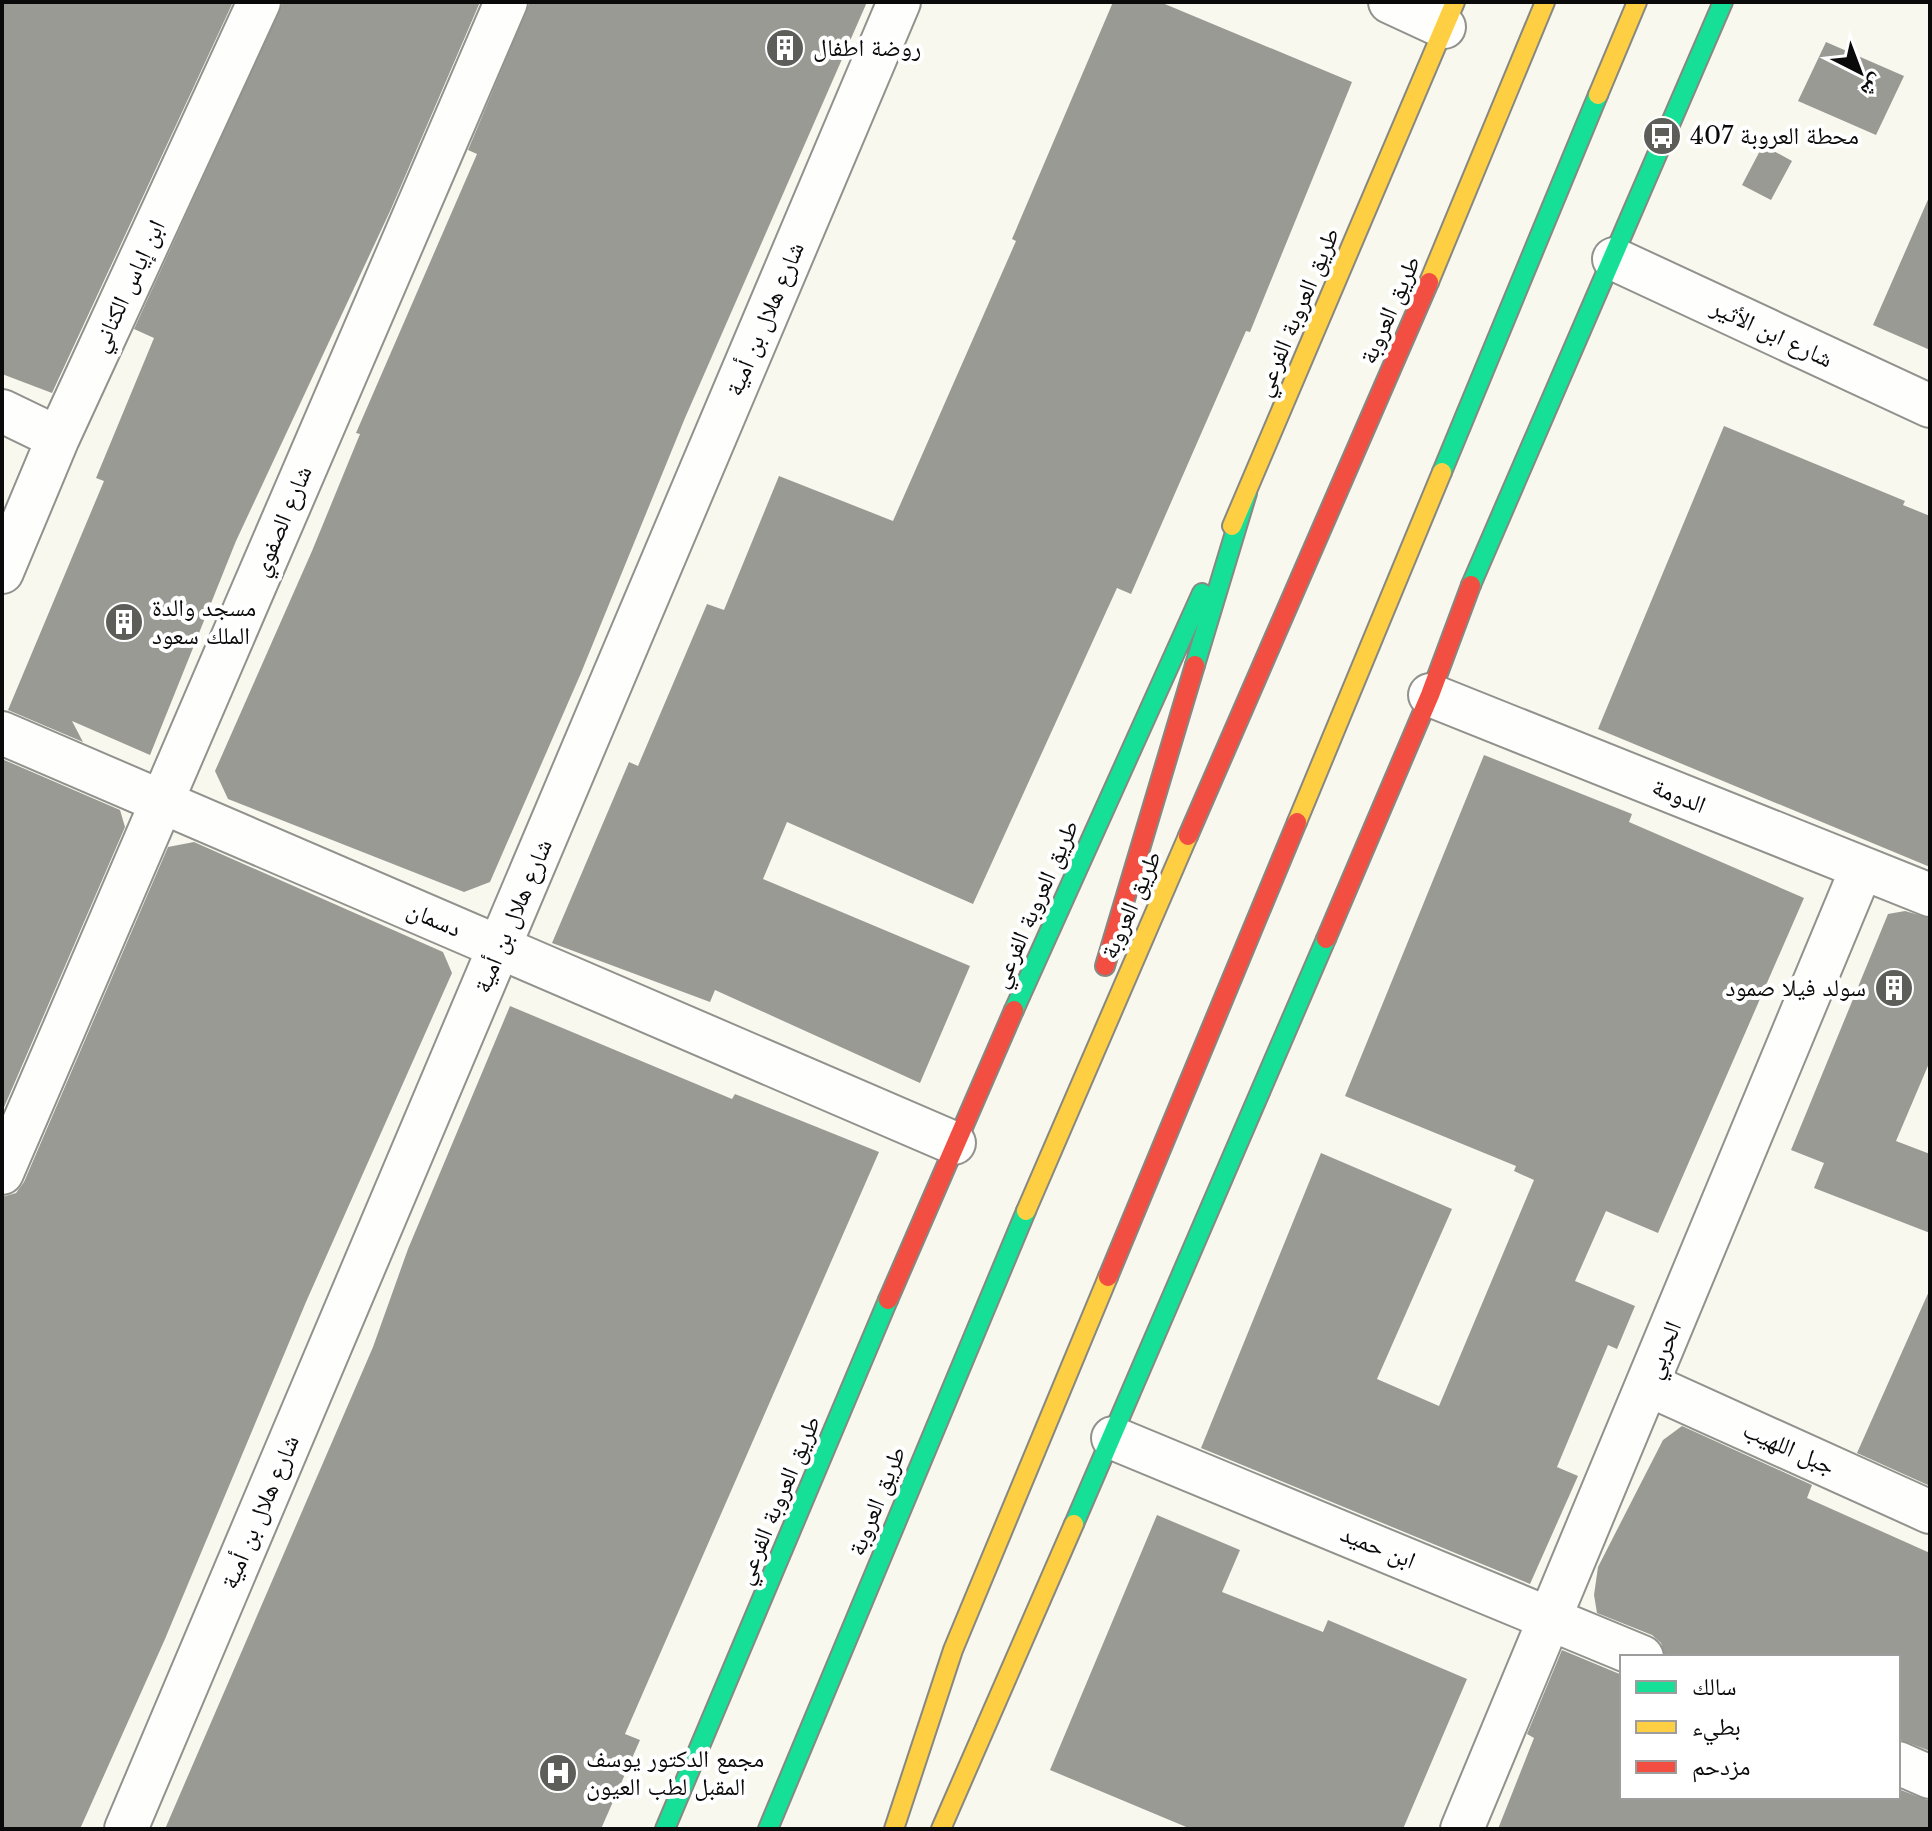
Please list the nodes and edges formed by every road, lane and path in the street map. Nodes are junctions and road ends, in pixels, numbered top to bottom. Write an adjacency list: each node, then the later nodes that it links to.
1 (259, 2): 12 (street, ابن إياس الكناني)
2 (506, 2): 17 (street, شارع الصفوي)
3 (899, 2): 20 (street, شارع هلال بن أمية)
4 (1390, 2): 8 (street)
5 (1545, 2): 22 (main road, طريق العروبة)
6 (1637, 2): 37 (main road)
7 (1723, 2): 9 (main road)
8 (1449, 15): 13 (main road, طريق العروبة الفرعي)
9 (1614, 259): 10 (street, شارع ابن الأثير); 15 (main road)
10 (1930, 406)
11 (2, 411): 12 (street)
12 (58, 438): 14 (street, ابن إياس الكناني)
13 (1247, 493): 21 (main road, طريق العروبة الفرعي); 22 (main road)
14 (2, 572)
15 (1430, 695): 18 (street, الدومة); 25 (main road)
16 (2, 733): 17 (street, دسمان)
17 (161, 802): 20 (street, دسمان); 23 (street, شارع الصفوي)
18 (1861, 870): 19 (street, الدومة); 24 (street, الحربي)
19 (1930, 895)
20 (500, 947): 21 (street, دسمان); 34 (street, شارع هلال بن أمية)
21 (954, 1143): 35 (main road, طريق العروبة الفرعي)
22 (1048, 1157): 36 (main road, طريق العروبة)
23 (2, 1173)
24 (1649, 1385): 26 (street, جبل اللهيب); 27 (street, الحربي)
25 (1113, 1438): 27 (street, ابن حميد); 29 (main road)
26 (1930, 1512)
27 (1549, 1618): 28 (street, ابن حميد); 39 (street, الحربي)
28 (1637, 1655)
29 (1013, 1658): 30 (main road); 38 (main road)
30 (951, 1757)
31 (1900, 1764): 32 (street)
32 (1930, 1777)
33 (926, 1794): 37 (main road)
34 (126, 1829)
35 (665, 1829)
36 (768, 1829)
37 (897, 1829)
38 (941, 1829)
39 (1462, 1829)

